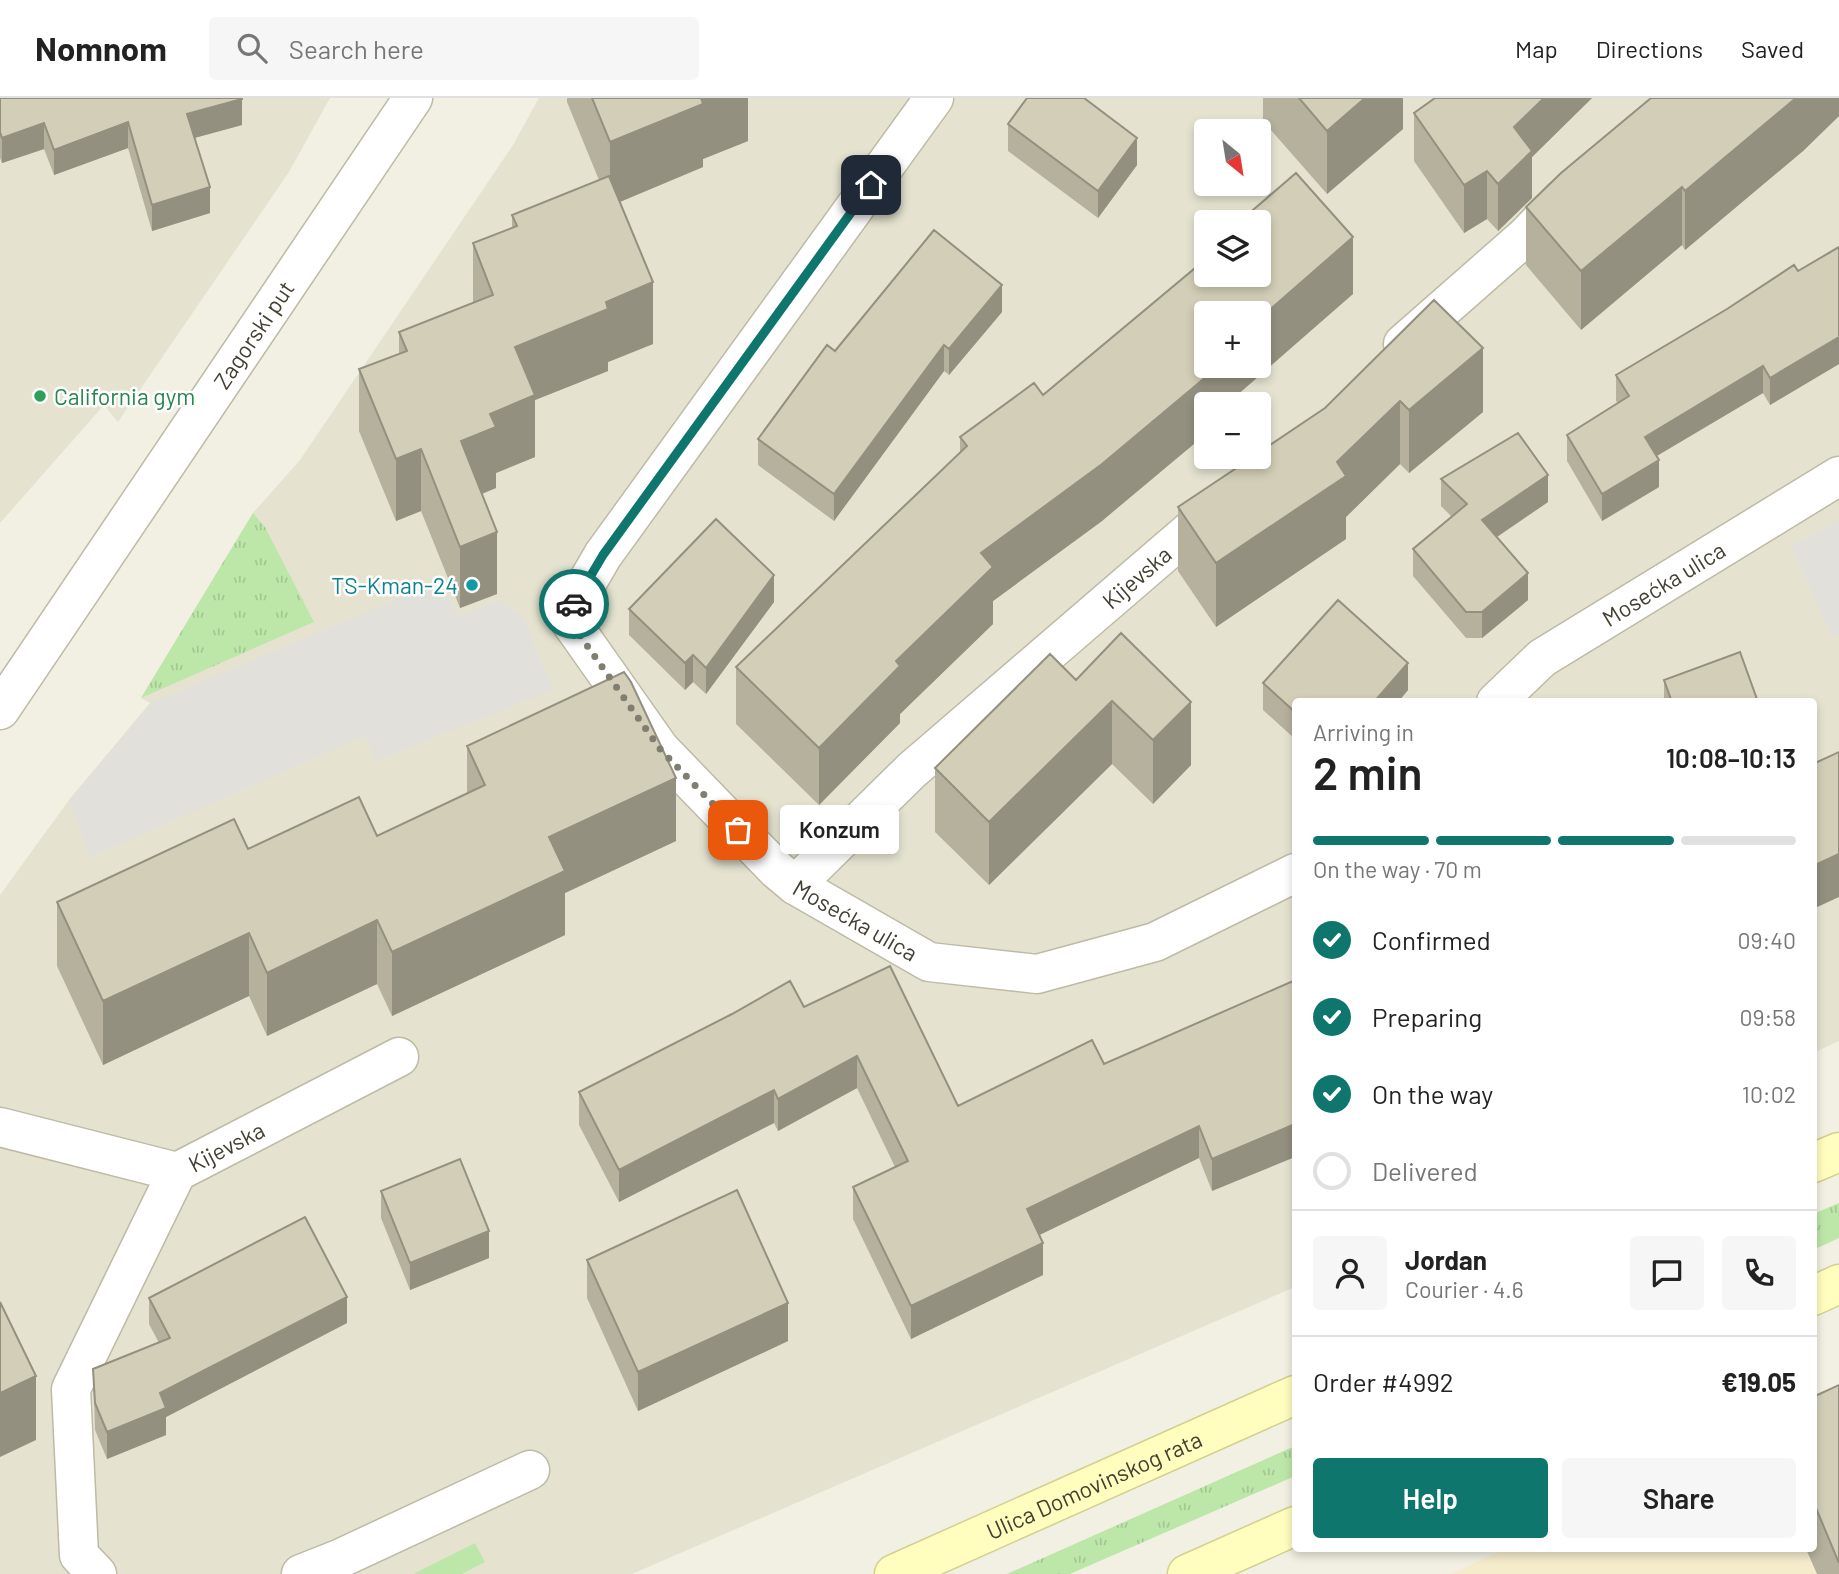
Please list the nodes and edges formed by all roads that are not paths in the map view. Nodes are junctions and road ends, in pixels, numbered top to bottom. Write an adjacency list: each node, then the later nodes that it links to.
1 (413, 98): 8 (street, Zagorski put)
2 (934, 98): 10 (street, Mosećka ulica)
3 (1584, 177): 4 (street)
4 (1379, 365)
5 (1839, 477): 7 (street, Mosećka ulica)
6 (1242, 485): 10 (street, Kijevska)
7 (1500, 698)
8 (0, 710)
9 (1292, 874): 10 (street, Mosećka ulica)
10 (796, 885)
11 (399, 1057): 15 (street, Kijevska)
12 (0, 1128): 15 (street, Kijevska)
13 (1839, 1152): 14 (main road)
14 (1817, 1161)
15 (177, 1172): 21 (street)
16 (1839, 1284): 17 (main road)
17 (1817, 1294)
18 (1292, 1396): 23 (main road, Ulica Domovinskog rata)
19 (530, 1470): 22 (street)
20 (1292, 1527): 24 (main road)
21 (97, 1574)
22 (302, 1574)
23 (894, 1574)
24 (1187, 1574)

